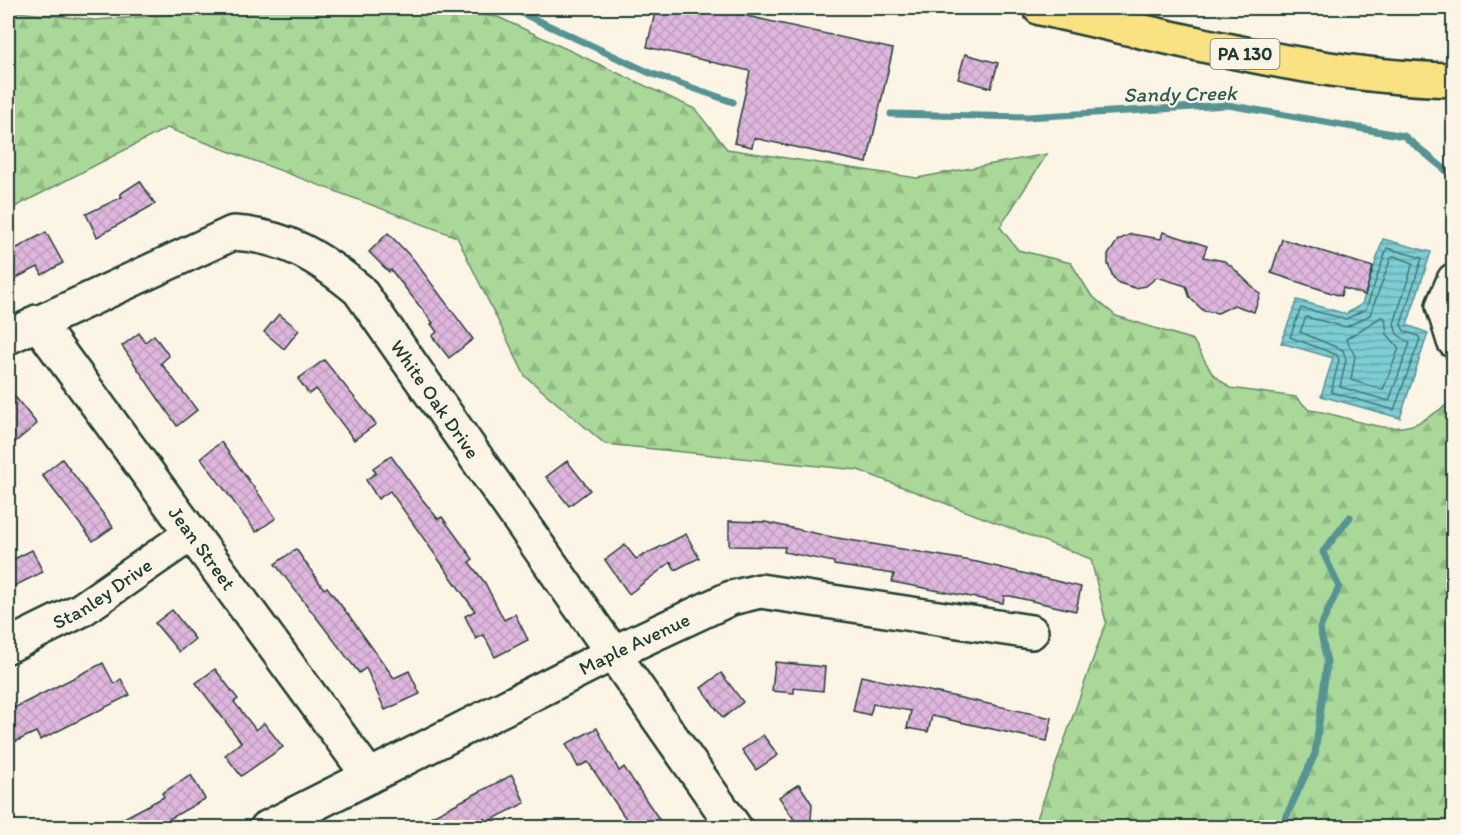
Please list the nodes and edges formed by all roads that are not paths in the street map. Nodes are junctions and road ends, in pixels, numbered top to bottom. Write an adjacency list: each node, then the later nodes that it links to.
1 (1040, 8): 2 (main road, PA 130)
2 (1454, 80)
3 (1454, 280): 6 (street)
4 (37, 322): 5 (street, White Oak Drive); 7 (street, Jean Street); 10 (street, White Oak Drive)
5 (8, 337)
6 (1454, 341)
7 (192, 532): 9 (street, Stanley Drive); 11 (street, Jean Street)
8 (1031, 632): 10 (street, Maple Avenue)
9 (8, 646)
10 (613, 653): 11 (street, Maple Avenue); 13 (street, White Oak Drive)
11 (369, 776): 12 (street, Maple Avenue)
12 (267, 828)
13 (735, 828)

